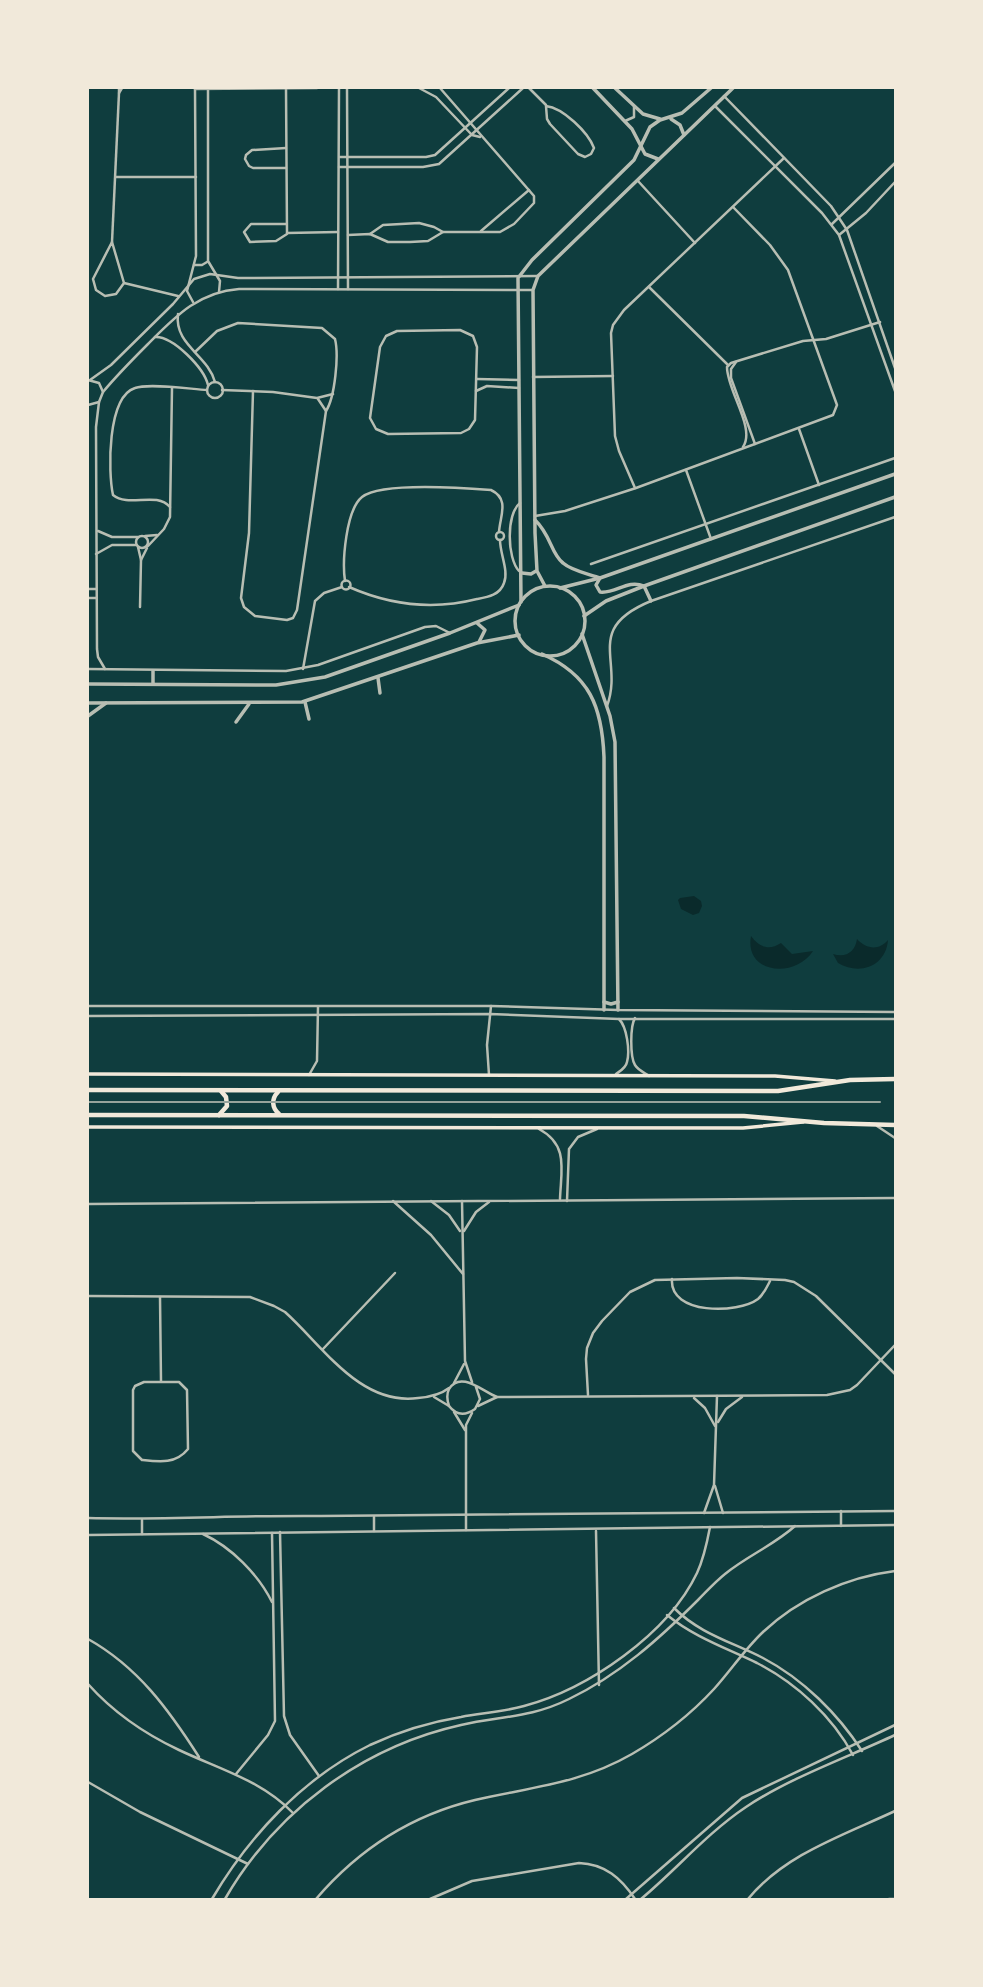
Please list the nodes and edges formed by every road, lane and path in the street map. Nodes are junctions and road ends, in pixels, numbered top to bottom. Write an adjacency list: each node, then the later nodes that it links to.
1 (120, 88): 40 (street)
2 (195, 88): 3 (street); 41 (street)
3 (208, 88): 4 (street); 59 (street)
4 (286, 88): 5 (street); 30 (street)
5 (317, 88)
6 (339, 88): 32 (street)
7 (347, 88): 31 (street)
8 (419, 88): 24 (street)
9 (440, 88): 23 (street)
10 (509, 88): 23 (street)
11 (523, 88): 25 (street)
12 (529, 88): 18 (street)
13 (593, 88): 22 (street)
14 (615, 88): 20 (street)
15 (711, 88): 21 (street)
16 (733, 88): 17 (street)
17 (724, 96): 19 (street); 33 (street)
18 (546, 106): 18 (street)
19 (715, 106): 27 (street); 36 (street)
20 (634, 107): 21 (street); 22 (street)
21 (666, 118): 27 (street); 29 (street)
22 (625, 121): 29 (street)
23 (472, 123): 24 (street); 25 (street)
24 (466, 128): 26 (street); 31 (street)
25 (478, 129): 26 (street); 28 (street)
26 (472, 135): 28 (street); 38 (street)
27 (684, 135): 34 (street)
28 (480, 137): 44 (street)
29 (641, 144): 34 (street); 65 (street)
30 (286, 148): 39 (street); 39 (street)
31 (347, 157): 32 (street); 38 (street)
32 (338, 158): 37 (street)
33 (784, 158): 36 (street); 46 (street)
34 (659, 159): 42 (street)
35 (895, 163): 46 (street)
36 (775, 166): 45 (street); 48 (street)
37 (338, 167): 38 (street); 50 (street)
38 (347, 167): 55 (street)
39 (286, 168): 47 (street)
40 (116, 177): 41 (street); 57 (street)
41 (196, 177): 60 (street)
42 (637, 180): 58 (street); 62 (street)
43 (895, 182): 49 (street)
44 (529, 190): 52 (street); 52 (street)
45 (733, 207): 58 (street); 80 (street)
46 (839, 218): 48 (street); 49 (street)
47 (286, 224): 53 (street); 53 (street)
48 (832, 224): 56 (street)
49 (847, 230): 56 (street); 77 (street)
50 (338, 232): 53 (street); 63 (street)
51 (443, 232): 52 (street); 54 (street); 54 (street)
52 (480, 232)
53 (287, 233)
54 (370, 234): 55 (street)
55 (348, 235): 64 (street)
56 (839, 235): 78 (street)
57 (112, 242): 66 (street); 66 (street)
58 (695, 243): 68 (street)
59 (208, 261): 60 (street); 61 (street)
60 (194, 265): 67 (street)
61 (216, 274): 63 (street); 67 (street); 73 (street)
62 (538, 276): 65 (street); 72 (street)
63 (338, 278): 64 (street); 69 (street)
64 (348, 278): 65 (street); 70 (street)
65 (518, 278): 71 (street)
66 (124, 282): 74 (street)
67 (188, 284): 74 (street); 75 (street)
68 (649, 287): 85 (street); 88 (street)
69 (338, 289): 70 (street); 73 (street)
70 (348, 289): 71 (street)
71 (517, 289): 72 (street); 92 (street)
72 (533, 290): 89 (street)
73 (219, 292): 75 (street)
74 (178, 296): 90 (street)
75 (194, 302): 76 (street)
76 (178, 314): 79 (street); 81 (street)
77 (880, 322): 78 (street); 86 (street)
78 (872, 324): 80 (street); 87 (street)
79 (155, 337): 82 (street); 102 (street)
80 (814, 340): 84 (street); 108 (street)
81 (188, 345): 82 (street); 83 (street)
82 (182, 351): 94 (street)
83 (195, 352): 93 (street); 103 (street)
84 (739, 360): 85 (street); 109 (street)
85 (728, 365): 110 (street)
86 (895, 370): 87 (street)
87 (889, 373): 101 (street)
88 (613, 376): 89 (street); 115 (street)
89 (533, 377): 122 (street)
90 (88, 379): 102 (street)
91 (476, 379): 92 (street); 100 (street); 100 (street)
92 (519, 380): 96 (street)
93 (215, 382): 94 (street); 98 (street)
94 (208, 385): 97 (street)
95 (172, 388): 97 (street); 116 (street); 118 (street)
96 (519, 388): 100 (street); 119 (street)
97 (206, 390): 98 (street)
98 (222, 390): 99 (street)
99 (253, 391): 104 (street); 107 (street)
100 (476, 391)
101 (895, 391)
102 (103, 392): 105 (street)
103 (333, 394): 104 (street); 107 (street)
104 (317, 398): 107 (street)
105 (99, 402): 106 (street); 124 (street)
106 (88, 405)
107 (326, 411)
108 (799, 429): 109 (street); 114 (street)
109 (756, 444): 110 (street)
110 (740, 450): 112 (street)
111 (895, 458): 114 (street)
112 (686, 470): 115 (street); 123 (street)
113 (895, 474): 130 (street)
114 (820, 485): 123 (street)
115 (635, 488): 122 (street)
116 (171, 493): 118 (street); 120 (street)
117 (895, 497): 143 (street)
118 (162, 500): 120 (street)
119 (520, 503): 126 (street); 139 (street)
120 (170, 507): 127 (street)
121 (895, 517): 151 (street)
122 (535, 518): 138 (street); 140 (street)
123 (706, 524): 130 (street); 137 (street)
124 (96, 530): 129 (street); 135 (street)
125 (500, 533): 126 (street); 131 (street); 131 (street); 141 (street)
126 (511, 533): 132 (street)
127 (158, 535): 128 (street); 134 (street)
128 (145, 536): 129 (street); 134 (street)
129 (138, 537): 133 (street)
130 (711, 539): 140 (street)
131 (501, 540): 132 (street); 145 (street)
132 (511, 540): 139 (street)
133 (137, 546): 134 (street); 135 (street); 136 (street)
134 (148, 546): 136 (street)
135 (96, 554): 148 (street)
136 (141, 560): 153 (street)
137 (591, 564)
138 (537, 570): 139 (street); 142 (street)
139 (522, 573): 152 (street)
140 (600, 578): 143 (street); 146 (street)
141 (345, 580): 144 (street); 145 (street)
142 (545, 586): 146 (street); 152 (street)
143 (644, 586): 151 (street); 154 (street)
144 (342, 587): 145 (street); 163 (street)
145 (349, 587)
146 (560, 588): 154 (street)
147 (88, 589): 148 (street)
148 (96, 589): 150 (street)
149 (88, 598): 150 (street)
150 (96, 598): 162 (street)
151 (651, 601): 173 (street)
152 (520, 603): 155 (street); 158 (street)
153 (140, 607)
154 (584, 616): 157 (street)
155 (477, 623): 156 (street); 159 (street)
156 (450, 634): 163 (street); 167 (street)
157 (582, 634): 160 (street); 173 (street)
158 (519, 635): 159 (street); 160 (street)
159 (477, 643): 165 (street)
160 (542, 654): 177 (street)
161 (88, 669): 162 (street)
162 (105, 669): 164 (street)
163 (303, 669): 164 (street)
164 (153, 671): 167 (street)
165 (378, 678): 168 (street); 169 (street)
166 (88, 684): 167 (street)
167 (153, 684)
168 (380, 693)
169 (305, 702): 172 (street); 175 (street)
170 (88, 703): 171 (street)
171 (106, 703): 172 (street); 174 (street)
172 (250, 703): 176 (street)
173 (607, 706): 178 (street)
174 (88, 716)
175 (309, 719)
176 (236, 722)
177 (604, 1002): 178 (street); 188 (street)
178 (618, 1002): 189 (street)
179 (88, 1006): 187 (street)
180 (212, 1006): 181 (street); 187 (street); 192 (street)
181 (225, 1006): 182 (street); 193 (street)
182 (305, 1006): 183 (street); 194 (street)
183 (318, 1006): 184 (street); 195 (street)
184 (398, 1006): 185 (street); 196 (street)
185 (417, 1006): 186 (street); 197 (street)
186 (491, 1006): 188 (street); 198 (street)
187 (124, 1007): 200 (street)
188 (604, 1010): 189 (street); 201 (street)
189 (618, 1010): 190 (street)
190 (732, 1010): 191 (street); 204 (street)
191 (895, 1012)
192 (212, 1014): 193 (street); 200 (street)
193 (224, 1014): 194 (street)
194 (305, 1014): 195 (street)
195 (318, 1014): 196 (street); 207 (street)
196 (398, 1014): 197 (street)
197 (417, 1014): 198 (street)
198 (489, 1014): 201 (street); 208 (street)
199 (88, 1016): 200 (street)
200 (125, 1016)
201 (608, 1018): 203 (street)
202 (635, 1018): 203 (street); 204 (street); 210 (street)
203 (619, 1019): 209 (street)
204 (732, 1019): 205 (street)
205 (895, 1019)
206 (88, 1074): 207 (main road)
207 (309, 1075): 208 (main road)
208 (489, 1075): 209 (main road)
209 (614, 1076): 210 (main road)
210 (649, 1076): 212 (main road)
211 (895, 1079): 212 (highway)
212 (840, 1082): 215 (highway)
213 (88, 1090): 214 (highway)
214 (220, 1090): 215 (highway); 218 (highway)
215 (278, 1091): 217 (highway)
216 (88, 1115): 218 (highway)
217 (280, 1115): 218 (highway); 219 (highway)
218 (218, 1116)
219 (807, 1122): 220 (highway); 224 (main road)
220 (874, 1125): 221 (highway); 225 (street)
221 (895, 1125)
222 (88, 1127): 223 (main road)
223 (536, 1128): 224 (main road); 226 (street)
224 (599, 1128): 227 (street)
225 (895, 1138)
226 (562, 1148): 227 (street); 228 (street)
227 (569, 1149): 229 (street)
228 (560, 1188): 229 (street); 234 (street)
229 (567, 1188): 235 (street)
230 (895, 1198): 235 (street)
231 (393, 1201): 236 (street); 237 (street); 240 (street)
232 (461, 1201): 233 (street); 236 (street); 238 (street)
233 (491, 1201): 234 (street); 238 (street)
234 (559, 1201): 235 (street)
235 (567, 1201)
236 (431, 1202): 238 (street)
237 (88, 1204)
238 (462, 1234): 240 (street)
239 (395, 1273): 246 (street)
240 (463, 1274): 248 (street)
241 (672, 1279): 242 (street); 242 (street); 255 (street)
242 (770, 1279): 247 (street)
243 (88, 1296): 244 (street)
244 (160, 1297): 246 (street); 250 (street)
245 (895, 1345): 247 (street)
246 (323, 1349): 254 (street)
247 (881, 1360): 249 (street); 257 (street)
248 (465, 1361): 251 (street); 252 (street)
249 (895, 1374)
250 (161, 1381): 250 (street)
251 (454, 1384): 252 (street); 253 (street)
252 (474, 1385): 258 (street); 261 (street)
253 (450, 1388): 254 (street); 260 (street)
254 (430, 1396): 260 (street)
255 (588, 1396): 258 (street); 259 (street)
256 (717, 1396): 257 (street); 259 (street); 263 (street)
257 (744, 1396): 263 (street)
258 (497, 1397): 261 (street)
259 (693, 1397): 263 (street)
260 (449, 1406): 262 (street)
261 (476, 1408): 262 (street); 264 (street)
262 (452, 1410): 264 (street)
263 (716, 1429): 265 (street)
264 (467, 1433): 270 (street)
265 (714, 1485): 268 (street); 269 (street)
266 (841, 1511): 267 (street); 269 (street); 277 (street)
267 (895, 1511)
268 (704, 1513): 269 (street); 270 (street)
269 (723, 1513)
270 (466, 1516): 271 (street); 279 (street)
271 (374, 1517): 273 (street); 280 (street)
272 (88, 1518): 273 (street)
273 (142, 1520): 284 (street)
274 (895, 1525): 277 (street)
275 (710, 1526): 276 (street); 278 (street); 288 (street)
276 (795, 1526): 277 (street); 290 (street)
277 (841, 1526)
278 (596, 1529): 279 (street); 295 (street)
279 (466, 1530): 280 (street)
280 (374, 1531): 281 (street)
281 (280, 1532): 283 (street); 306 (street)
282 (200, 1533): 283 (street); 284 (street); 287 (street)
283 (272, 1533): 287 (street)
284 (142, 1534): 285 (street)
285 (88, 1535)
286 (895, 1571): 293 (street)
287 (273, 1605): 305 (street)
288 (674, 1608): 289 (street); 290 (street)
289 (667, 1615): 291 (street); 295 (street)
290 (681, 1615): 291 (street); 293 (street)
291 (675, 1622): 294 (street); 297 (street)
292 (88, 1639): 304 (street)
293 (745, 1651): 294 (street); 300 (street)
294 (740, 1657): 301 (street); 316 (street)
295 (597, 1674): 297 (street); 306 (street)
296 (88, 1684): 304 (street)
297 (598, 1685): 310 (street)
298 (895, 1725): 300 (street)
299 (895, 1735): 302 (street)
300 (857, 1743): 301 (street); 302 (street)
301 (849, 1747): 303 (street); 313 (street)
302 (862, 1751): 303 (street)
303 (853, 1755): 319 (street)
304 (201, 1759): 305 (street)
305 (236, 1774): 308 (street)
306 (319, 1776): 308 (street)
307 (88, 1782): 311 (street)
308 (286, 1805): 310 (street); 311 (street)
309 (895, 1811): 320 (street)
310 (294, 1813): 312 (street)
311 (239, 1858): 312 (street); 314 (street)
312 (248, 1864): 315 (street)
313 (634, 1898): 317 (street); 318 (street)
314 (212, 1899)
315 (225, 1899)
316 (316, 1899)
317 (430, 1899)
318 (626, 1899)
319 (641, 1899)
320 (748, 1899)
321 (889, 1899): 322 (street)
322 (895, 1899)

